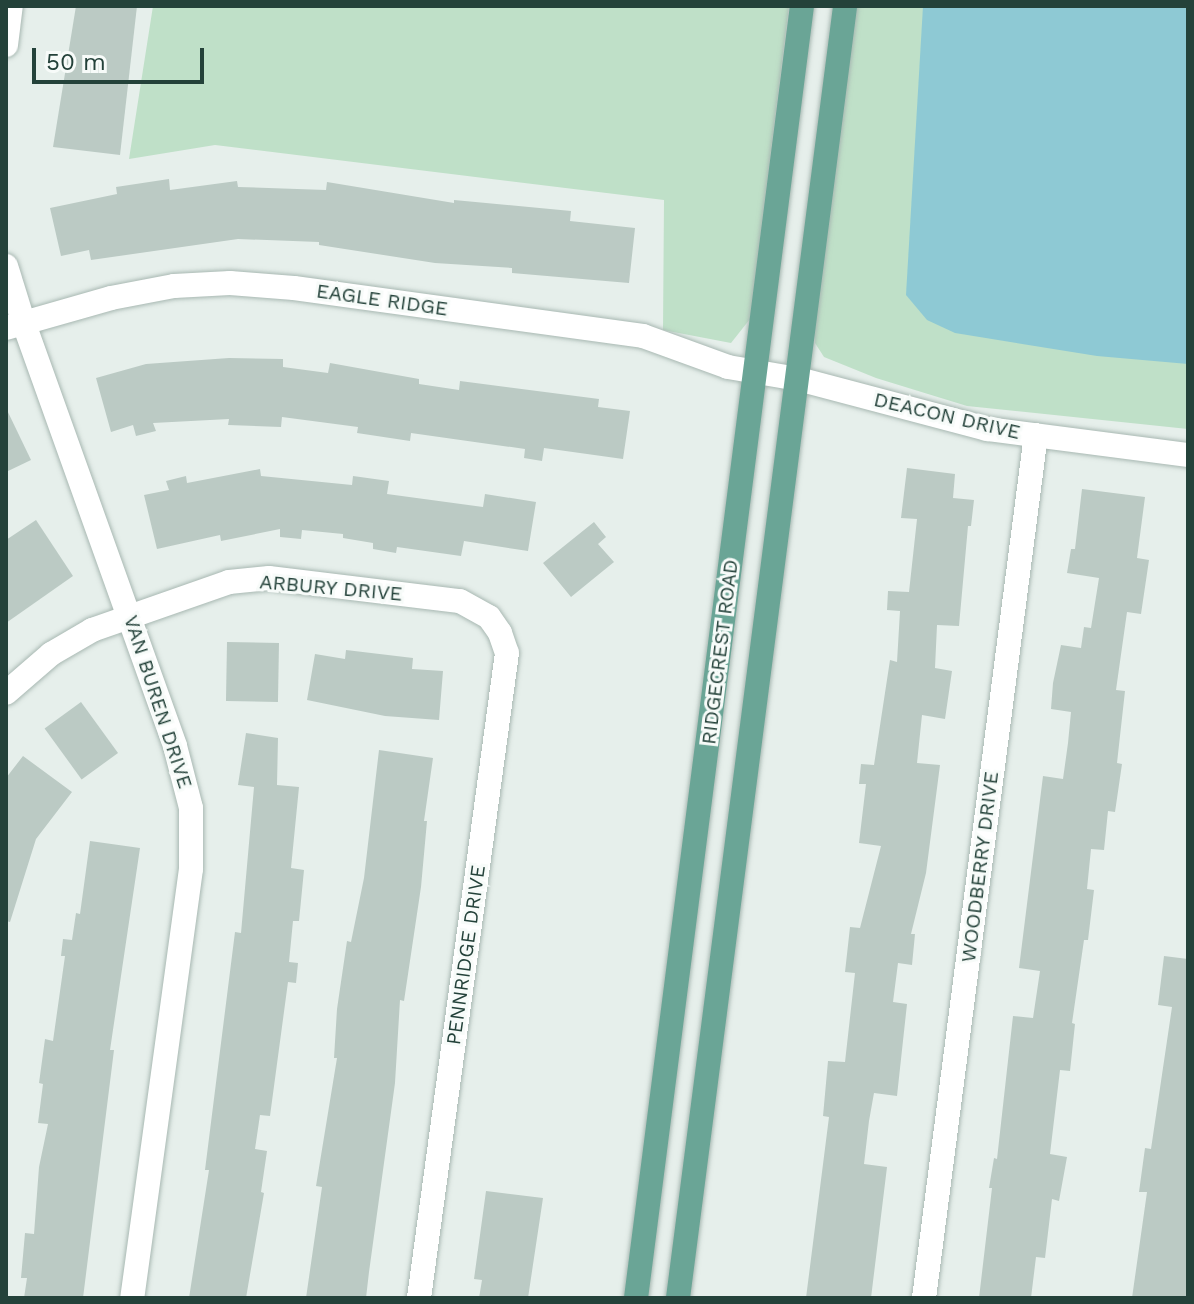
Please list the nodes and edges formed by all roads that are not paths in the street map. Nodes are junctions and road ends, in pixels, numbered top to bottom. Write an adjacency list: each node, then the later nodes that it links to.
1 (11, 6): 4 (street)
2 (802, 6): 7 (main road, RIDGECREST ROAD)
3 (845, 6): 8 (main road, RIDGECREST ROAD)
4 (6, 45)
5 (6, 266): 6 (street, VAN BUREN DRIVE)
6 (14, 325): 7 (street, EAGLE RIDGE); 11 (street, VAN BUREN DRIVE)
7 (756, 374): 8 (street, DEACON DRIVE); 16 (main road, RIDGECREST ROAD)
8 (798, 379): 9 (street, DEACON DRIVE); 17 (main road, RIDGECREST ROAD)
9 (1036, 435): 10 (street, DEACON DRIVE); 18 (street, WOODBERRY DRIVE)
10 (1188, 455)
11 (130, 614): 12 (street, ARBURY DRIVE); 13 (street, ARBURY DRIVE); 14 (street, VAN BUREN DRIVE)
12 (489, 617): 15 (street, PENNRIDGE DRIVE)
13 (6, 693)
14 (132, 1298)
15 (419, 1298)
16 (636, 1298)
17 (678, 1298)
18 (924, 1298)

